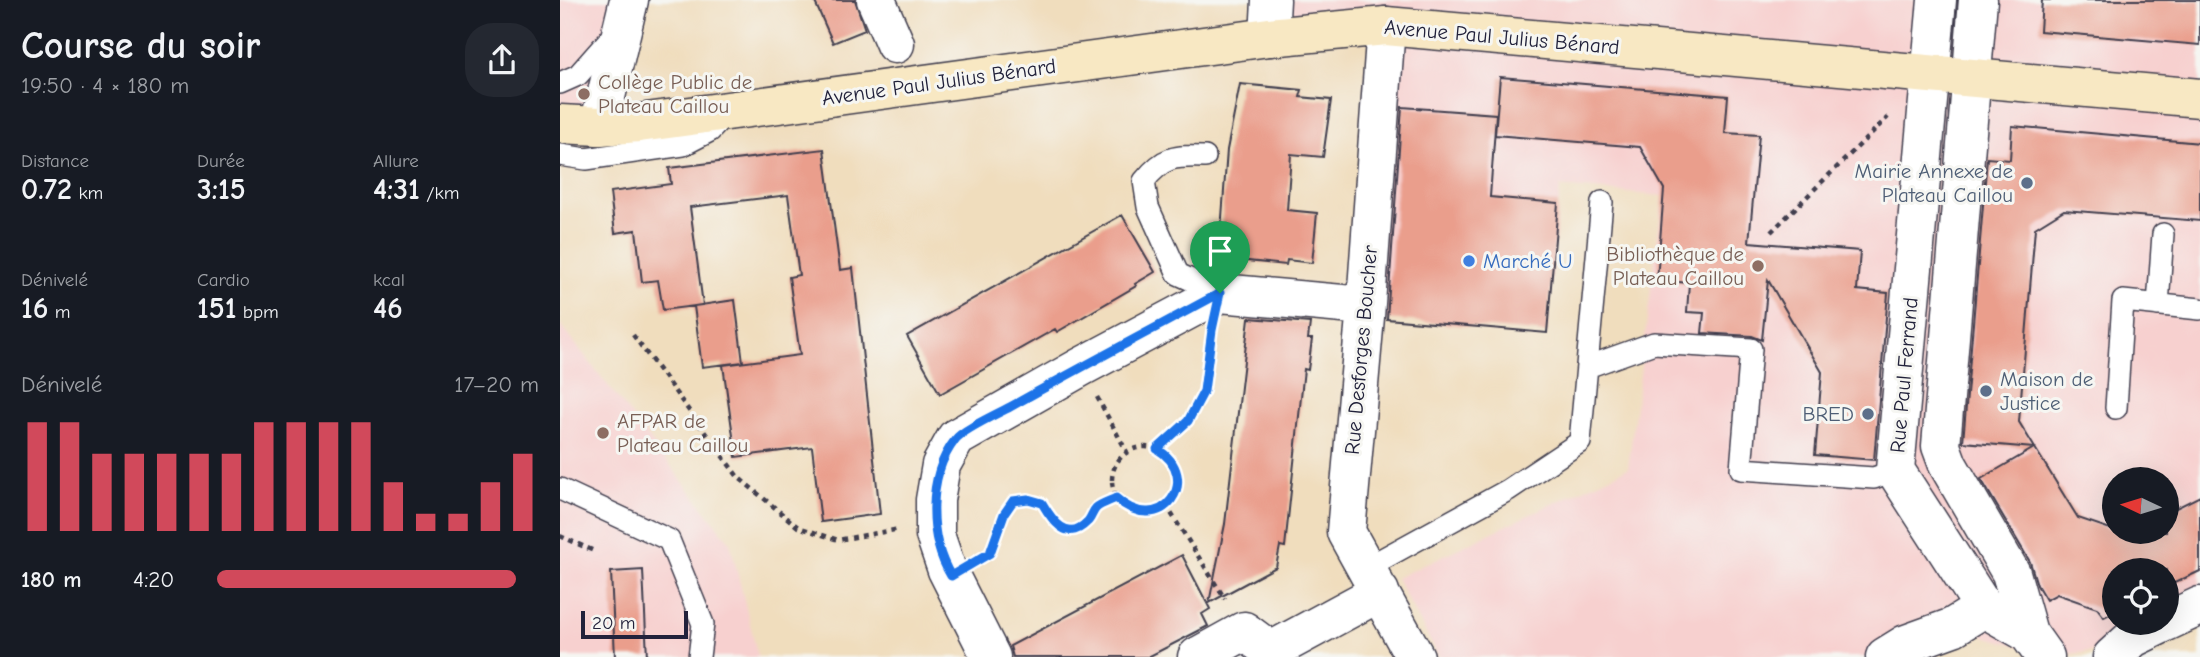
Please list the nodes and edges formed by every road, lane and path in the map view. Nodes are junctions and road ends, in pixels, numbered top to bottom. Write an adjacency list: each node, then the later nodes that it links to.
1 (876, 0): 8 (street)
2 (1271, 0): 7 (street)
3 (1937, 0): 9 (street, Rue Paul Ferrand)
4 (1978, 0): 10 (street, Rue Paul Ferrand)
5 (626, 12): 11 (lane); 15 (street)
6 (1385, 26): 7 (main road, Avenue Paul Julius Bénard); 9 (main road, Avenue Paul Julius Bénard); 24 (street, Rue Desforges Boucher)
7 (1269, 37): 13 (main road, Avenue Paul Julius Bénard)
8 (895, 44)
9 (1931, 74): 10 (main road, Avenue Paul Julius Bénard); 20 (path); 33 (street, Rue Paul Ferrand)
10 (1971, 78): 12 (main road, Avenue Paul Julius Bénard); 32 (street, Rue Paul Ferrand)
11 (560, 83)
12 (2200, 98)
13 (729, 111): 15 (main road, Avenue Paul Julius Bénard); 17 (lane)
14 (560, 124): 15 (main road)
15 (599, 126): 16 (main road)
16 (560, 141)
17 (560, 155)
18 (1205, 158): 22 (lane)
19 (1602, 202): 28 (lane)
20 (1771, 232)
21 (2164, 234): 23 (lane)
22 (1220, 293): 24 (street); 27 (street); 30 (path)
23 (2158, 305): 25 (lane); 29 (lane)
24 (1365, 306): 41 (street, Rue Desforges Boucher)
25 (2200, 309)
26 (633, 335): 37 (path)
27 (1081, 367): 31 (path); 37 (street)
28 (1587, 367): 33 (lane); 41 (lane)
29 (2116, 408)
30 (1157, 449): 31 (path); 36 (path)
31 (1127, 452): 35 (path)
32 (1948, 465): 33 (street); 46 (street, Rue Paul Ferrand)
33 (1895, 470): 43 (street, Rue Paul Ferrand)
34 (560, 489): 47 (lane)
35 (1116, 498): 36 (path); 40 (path)
36 (1167, 505): 45 (path)
37 (935, 522): 40 (street)
38 (560, 536): 39 (path)
39 (594, 551)
40 (951, 576): 48 (street)
41 (1373, 580): 45 (street); 50 (street, Rue Desforges Boucher)
42 (2200, 606): 44 (street)
43 (1983, 608): 46 (street, Rue Paul Ferrand); 51 (street)
44 (2179, 617)
45 (1244, 631): 49 (street)
46 (2036, 645)
47 (699, 657)
48 (991, 657)
49 (1197, 657)
50 (1415, 657)
51 (1885, 657)

